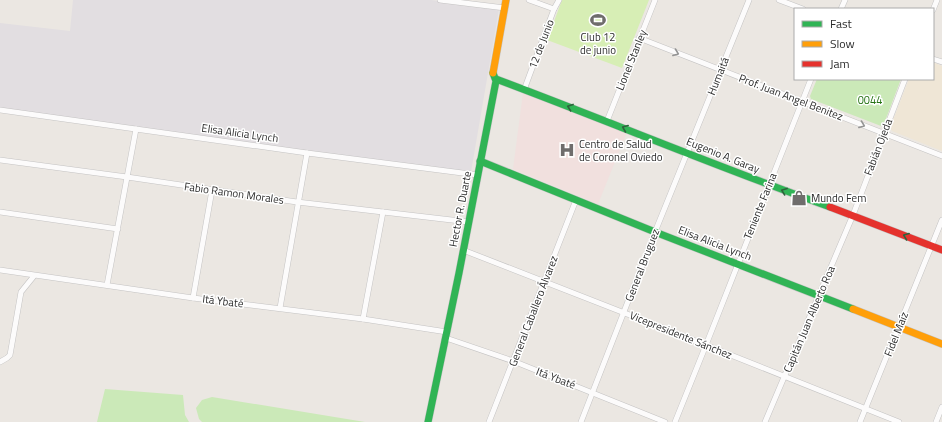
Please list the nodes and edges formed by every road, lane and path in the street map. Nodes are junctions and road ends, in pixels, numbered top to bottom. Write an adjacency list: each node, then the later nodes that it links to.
1 (440, 0): 8 (street)
2 (506, 0): 8 (street, Hector R. Duarte)
3 (528, 0): 10 (street)
4 (560, 0): 10 (street, 12 de Junio)
5 (655, 0): 11 (street, Lionel Stanley)
6 (749, 0): 12 (street, Humaitá)
7 (779, 0): 9 (street)
8 (505, 8): 13 (street, Hector R. Duarte)
9 (800, 8)
10 (554, 10): 16 (street, 12 de Junio)
11 (640, 38): 12 (street, Prof. Juan Angel Benitez, one-way to 12); 19 (street, Lionel Stanley)
12 (720, 70): 17 (street, Prof. Juan Angel Benitez); 22 (street, Humaitá)
13 (496, 79): 16 (street, Eugenio A. Garay); 26 (street, Hector R. Duarte)
14 (811, 80): 17 (street, Teniente Farina)
15 (905, 80): 21 (street, Fabián Ojeda)
16 (524, 90): 19 (street, Eugenio A. Garay, one-way to 16)
17 (802, 101): 21 (street, Prof. Juan Angel Benitez, one-way to 21); 29 (street, Teniente Farina)
18 (0, 110): 20 (street, Elisa Alicia Lynch)
19 (607, 121): 22 (street, Eugenio A. Garay, one-way to 19)
20 (136, 129): 23 (street, Elisa Alicia Lynch); 28 (street)
21 (883, 133): 24 (street, Prof. Juan Angel Benitez); 35 (street, Fabián Ojeda)
22 (687, 152): 29 (street, Eugenio A. Garay); 39 (street, General Bruguez)
23 (307, 154): 27 (street, Elisa Alicia Lynch); 32 (street)
24 (942, 156)
25 (0, 160): 28 (street, Fabio Ramon Morales)
26 (480, 161): 27 (street, Hector R. Duarte); 31 (street, Elisa Alicia Lynch)
27 (478, 175): 37 (street, Hector R. Duarte)
28 (127, 177): 30 (street, Fabio Ramon Morales); 38 (street)
29 (769, 185): 35 (street, Eugenio A. Garay, one-way to 29); 43 (street, Teniente Farina)
30 (212, 190): 32 (street, Fabio Ramon Morales); 49 (street)
31 (576, 200): 39 (street, Elisa Alicia Lynch); 46 (street, General Caballero Álvarez)
32 (298, 202): 34 (street, Fabio Ramon Morales); 50 (street)
33 (0, 212): 38 (street)
34 (383, 212): 37 (street, Fabio Ramon Morales); 52 (street)
35 (853, 216): 40 (street, Eugenio A. Garay, one-way to 35); 48 (street, Capitán Juan Alberto Roa)
36 (942, 220): 40 (street, Fidel Maíz)
37 (469, 222): 41 (street, Hector R. Duarte)
38 (118, 229): 47 (street)
39 (655, 232): 43 (street, Elisa Alicia Lynch); 51 (street, General Bruguez)
40 (932, 246): 42 (street, Eugenio A. Garay); 53 (street, Fidel Maíz)
41 (463, 250): 46 (street, Vicepresidente Sánchez); 54 (street, Hector R. Duarte)
42 (942, 250)
43 (738, 264): 48 (street, Elisa Alicia Lynch); 56 (street, Teniente Farina)
44 (0, 270): 45 (street, Itá Ybaté)
45 (34, 276): 47 (street, Itá Ybaté); 58 (street)
46 (544, 282): 51 (street, Vicepresidente Sánchez); 57 (street, General Caballero Álvarez)
47 (107, 285): 49 (street, Itá Ybaté)
48 (818, 296): 53 (street, Elisa Alicia Lynch); 59 (street, Capitán Juan Alberto Roa)
49 (193, 298): 50 (street, Itá Ybaté)
50 (280, 308): 52 (street, Itá Ybaté)
51 (624, 312): 56 (street, Vicepresidente Sánchez); 60 (street, General Bruguez)
52 (363, 319): 54 (street, Itá Ybaté)
53 (899, 328): 55 (street, Elisa Alicia Lynch); 62 (street, Fidel Maíz)
54 (446, 335): 57 (street, Itá Ybaté); 63 (street, Hector R. Duarte)
55 (942, 344)
56 (706, 345): 59 (street, Vicepresidente Sánchez); 67 (street, Teniente Farina)
57 (513, 361): 60 (street, Itá Ybaté); 64 (street, General Caballero Álvarez)
58 (0, 362)
59 (785, 377): 62 (street, Vicepresidente Sánchez); 68 (street, Capitán Juan Alberto Roa)
60 (592, 392): 65 (street, General Bruguez); 66 (street, Itá Ybaté)
61 (942, 407): 71 (street)
62 (865, 409): 69 (street, Fidel Maíz); 70 (street, Vicepresidente Sánchez)
63 (428, 422)
64 (489, 422)
65 (581, 422)
66 (665, 422)
67 (674, 422)
68 (765, 422)
69 (860, 422)
70 (899, 422)
71 (936, 422)

